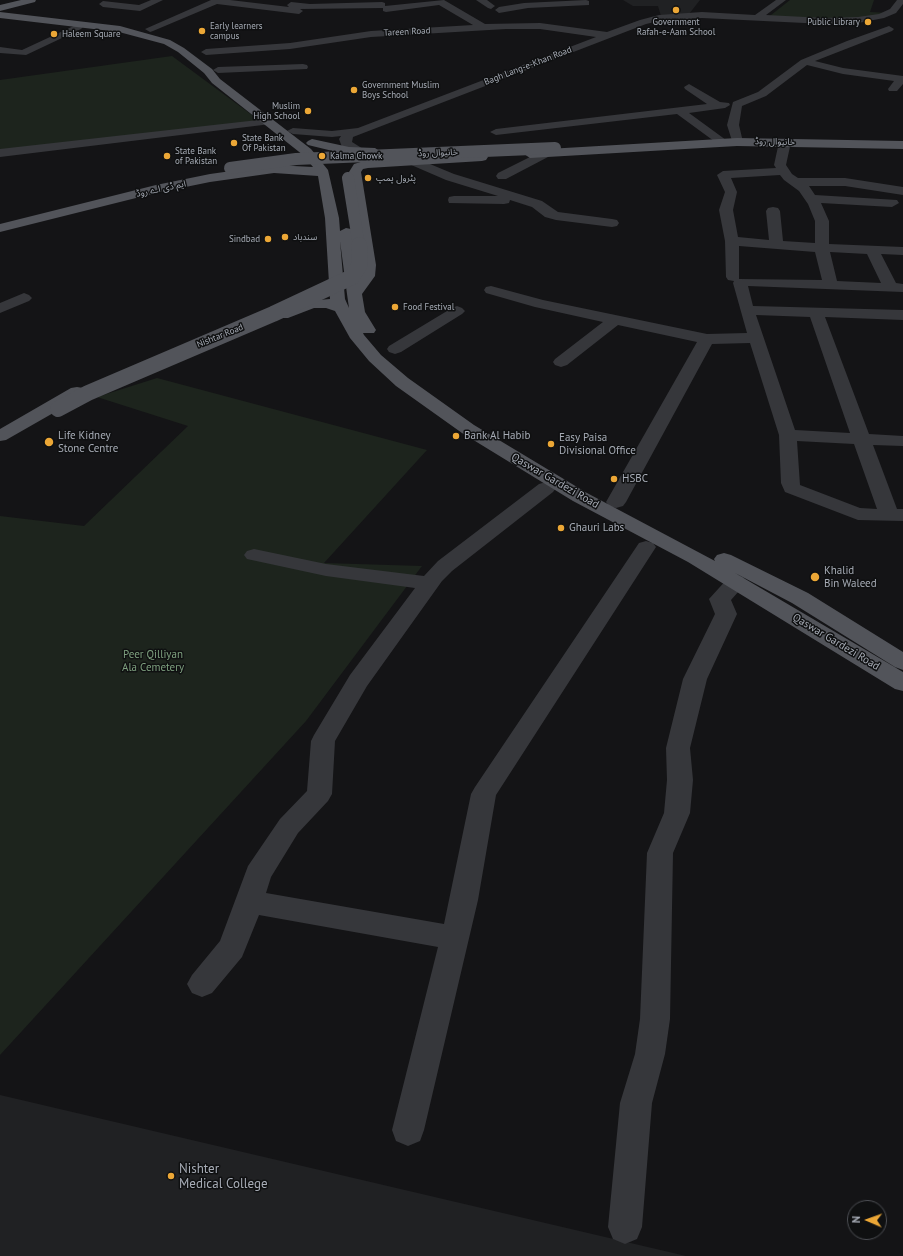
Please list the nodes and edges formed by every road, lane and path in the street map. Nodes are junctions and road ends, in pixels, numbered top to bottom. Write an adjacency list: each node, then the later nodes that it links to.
1 (32, 0): 10 (main road)
2 (111, 0): 13 (street)
3 (159, 0): 13 (street)
4 (480, 0): 16 (street)
5 (513, 0): 16 (street)
6 (580, 0): 16 (street)
7 (782, 0): 22 (street)
8 (902, 0): 22 (street)
9 (217, 1): 14 (street); 27 (street)
10 (17, 2): 12 (main road); 17 (main road); 20 (main road)
11 (382, 3): 14 (street); 15 (street); 31 (street)
12 (0, 4)
13 (122, 6): 21 (street)
14 (293, 6)
15 (410, 6): 19 (street); 25 (street)
16 (524, 6): 26 (street)
17 (0, 8)
18 (0, 13): 20 (main road)
19 (422, 14)
20 (21, 16): 40 (main road); 45 (main road)
21 (96, 18)
22 (757, 18): 32 (street, Bagh Lang-e-Khan Road)
23 (436, 21): 28 (street)
24 (78, 27): 35 (street)
25 (483, 27): 26 (street, Tareen Road); 28 (street, Tareen Road)
26 (556, 28): 32 (street, Tareen Road)
27 (150, 29)
28 (448, 29): 31 (street, Tareen Road)
29 (889, 29): 38 (street)
30 (322, 30): 33 (street)
31 (415, 31): 33 (street, Tareen Road)
32 (608, 35): 46 (street, Bagh Lang-e-Khan Road)
33 (330, 39): 34 (street, Tareen Road)
34 (290, 46): 36 (street, Tareen Road); 37 (street)
35 (0, 50)
36 (206, 52)
37 (312, 59)
38 (805, 62): 41 (street); 50 (street)
39 (303, 67): 40 (street)
40 (218, 70): 48 (main road)
41 (901, 76): 43 (street)
42 (689, 87): 44 (street)
43 (893, 89)
44 (680, 111): 47 (street); 49 (street)
45 (267, 122): 48 (main road); 58 (street)
46 (358, 131): 48 (street); 57 (street)
47 (496, 132)
48 (292, 136): 52 (main road); 64 (main road); 72 (main road, ایم ڈی اے روڈ)
49 (722, 142): 50 (main road, خانیوال روڈ); 53 (main road, خانیوال روڈ)
50 (737, 142): 51 (main road, خانیوال روڈ)
51 (785, 142): 54 (main road, خانیوال روڈ); 61 (street)
52 (315, 145): 57 (main road); 62 (main road); 86 (main road)
53 (663, 145): 55 (main road, خانیوال روڈ); 56 (main road)
54 (903, 145)
55 (648, 146): 56 (main road, خانیوال روڈ); 57 (main road)
56 (552, 151): 59 (main road); 60 (main road, خانیوال روڈ, bridge); 63 (street)
57 (362, 152)
58 (0, 154)
59 (413, 161): 62 (main road); 69 (street); 86 (main road)
60 (231, 169): 73 (main road, ایم ڈی اے روڈ); 75 (main road, ایم ڈی اے روڈ)
61 (783, 171): 65 (street); 76 (street)
62 (346, 174): 99 (main road, Nishtar Road, bridge)
63 (502, 176)
64 (326, 180): 75 (main road, ایم ڈی اے روڈ); 81 (main road, Qaswar Gardezi Road)
65 (797, 182): 66 (street); 67 (street)
66 (903, 190)
67 (812, 199): 70 (street); 78 (street)
68 (454, 200): 69 (street)
69 (525, 200): 74 (street)
70 (892, 203)
71 (773, 211): 77 (street)
72 (0, 216)
73 (0, 219)
74 (612, 223)
75 (0, 227)
76 (732, 240): 77 (street); 82 (street)
77 (776, 244): 78 (street)
78 (822, 248): 79 (street); 83 (street)
79 (872, 250): 80 (street); 84 (street)
80 (903, 251)
81 (334, 276): 89 (main road, Qaswar Gardezi Road); 99 (main road)
82 (733, 277)
83 (831, 285): 84 (street); 90 (street)
84 (896, 287)
85 (491, 290): 94 (street)
86 (354, 294): 106 (main road)
87 (24, 298): 88 (street)
88 (0, 308)
89 (341, 308): 99 (main road); 110 (main road, Qaswar Gardezi Road)
90 (747, 310): 92 (street); 95 (street)
91 (458, 311): 97 (street)
92 (816, 312): 93 (street); 102 (street)
93 (903, 315)
94 (615, 320): 96 (street); 98 (street)
95 (756, 338): 96 (street); 101 (street)
96 (707, 339): 106 (street)
97 (395, 349)
98 (561, 362)
99 (31, 421): 100 (main road, Nishtar Road); 104 (main road, Nishtar Road)
100 (0, 436)
101 (788, 436): 102 (street); 107 (street)
102 (863, 439): 103 (street); 107 (street)
103 (903, 441)
104 (0, 445)
105 (546, 488): 111 (street)
106 (616, 502): 112 (main road)
107 (896, 515)
108 (646, 547): 115 (street)
109 (254, 555): 111 (street)
110 (736, 582): 113 (main road, Qaswar Gardezi Road); 118 (street)
111 (430, 583): 114 (street)
112 (903, 662)
113 (903, 683)
114 (250, 902): 115 (street); 116 (street)
115 (455, 938): 117 (street)
116 (202, 984)
117 (408, 1130)
118 (625, 1226)

